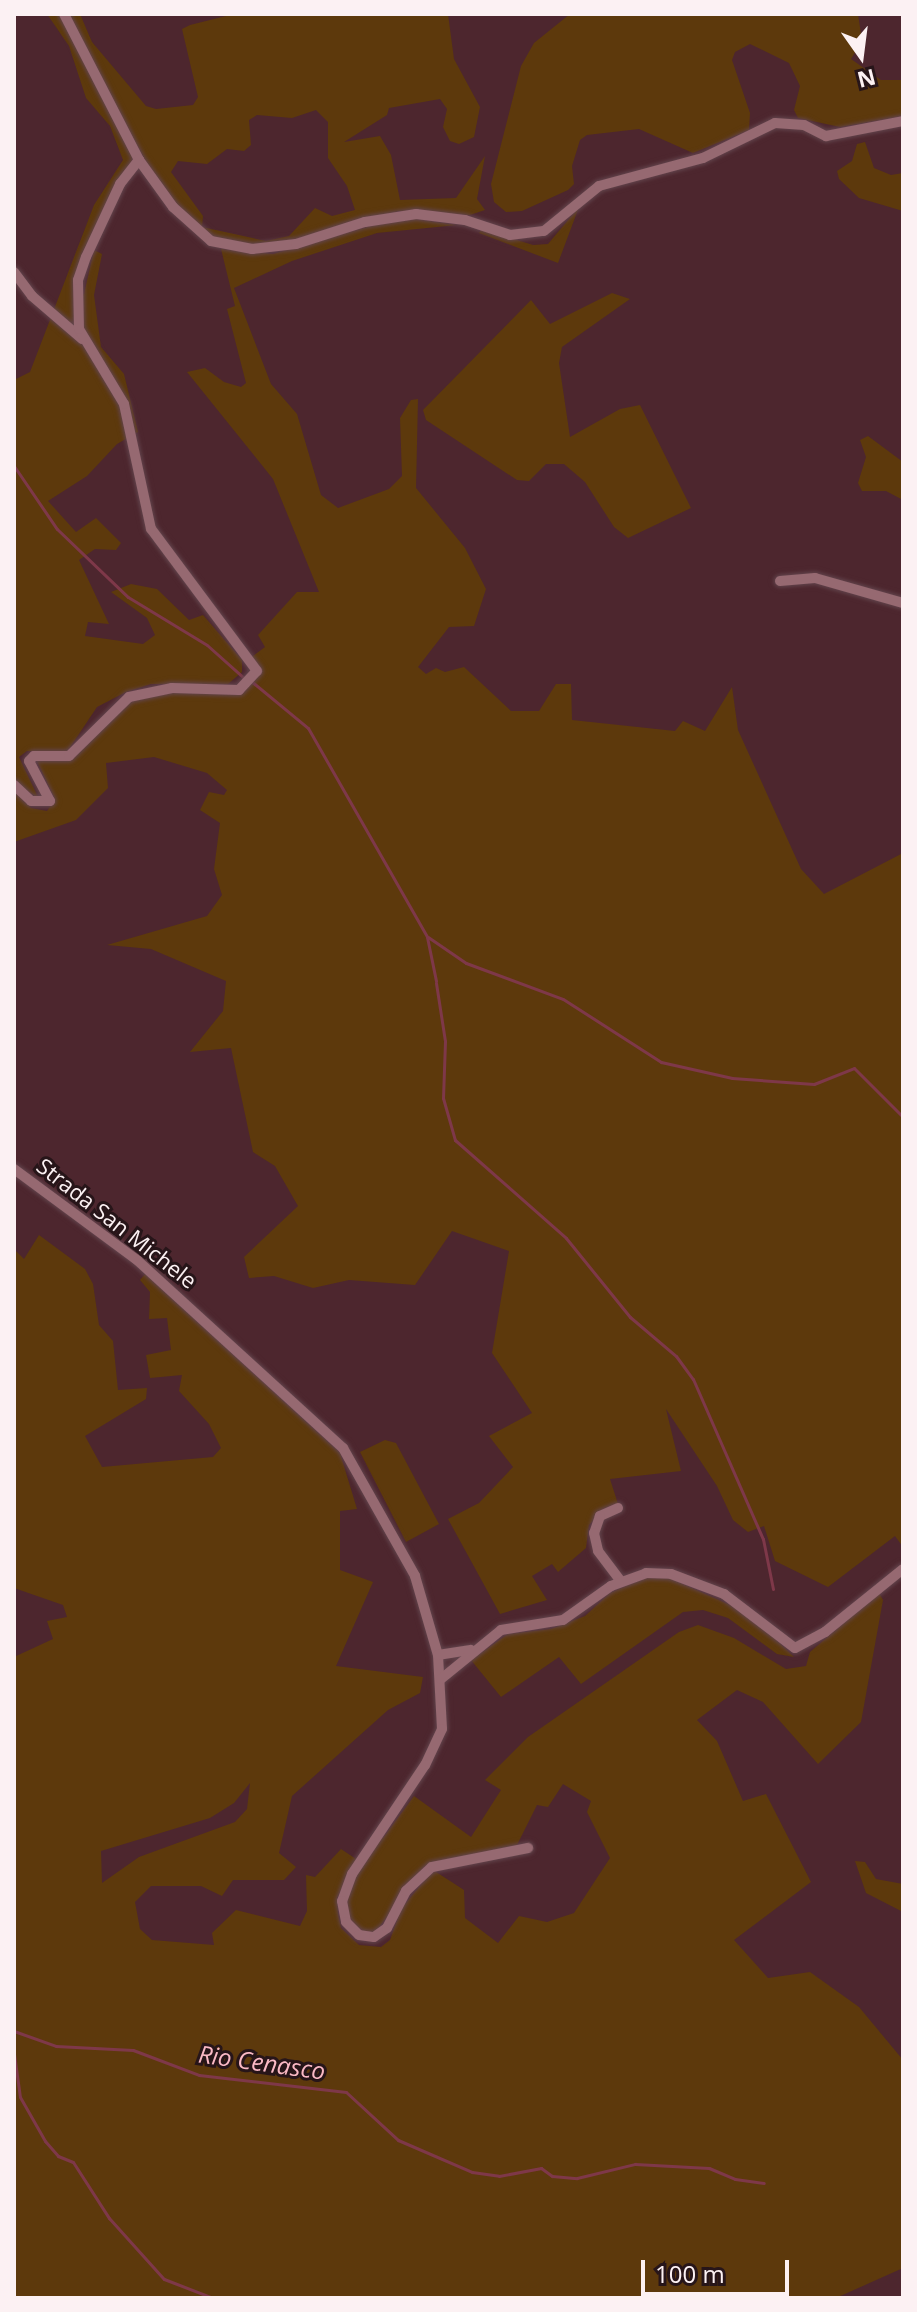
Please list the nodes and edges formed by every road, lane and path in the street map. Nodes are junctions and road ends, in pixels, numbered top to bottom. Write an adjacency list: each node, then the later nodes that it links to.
1 (64, 14): 3 (street)
2 (903, 121): 3 (street)
3 (139, 160): 5 (street)
4 (14, 272): 5 (street)
5 (83, 340): 8 (street)
6 (780, 581): 7 (street)
7 (903, 603)
8 (14, 785)
9 (14, 1169): 14 (street, Strada San Michele)
10 (618, 1508): 12 (street)
11 (903, 1569): 12 (street)
12 (621, 1581): 13 (street)
13 (483, 1645): 14 (street); 15 (street)
14 (438, 1655): 15 (street, Strada San Michele)
15 (441, 1679): 16 (street, Strada San Michele)
16 (528, 1848)

